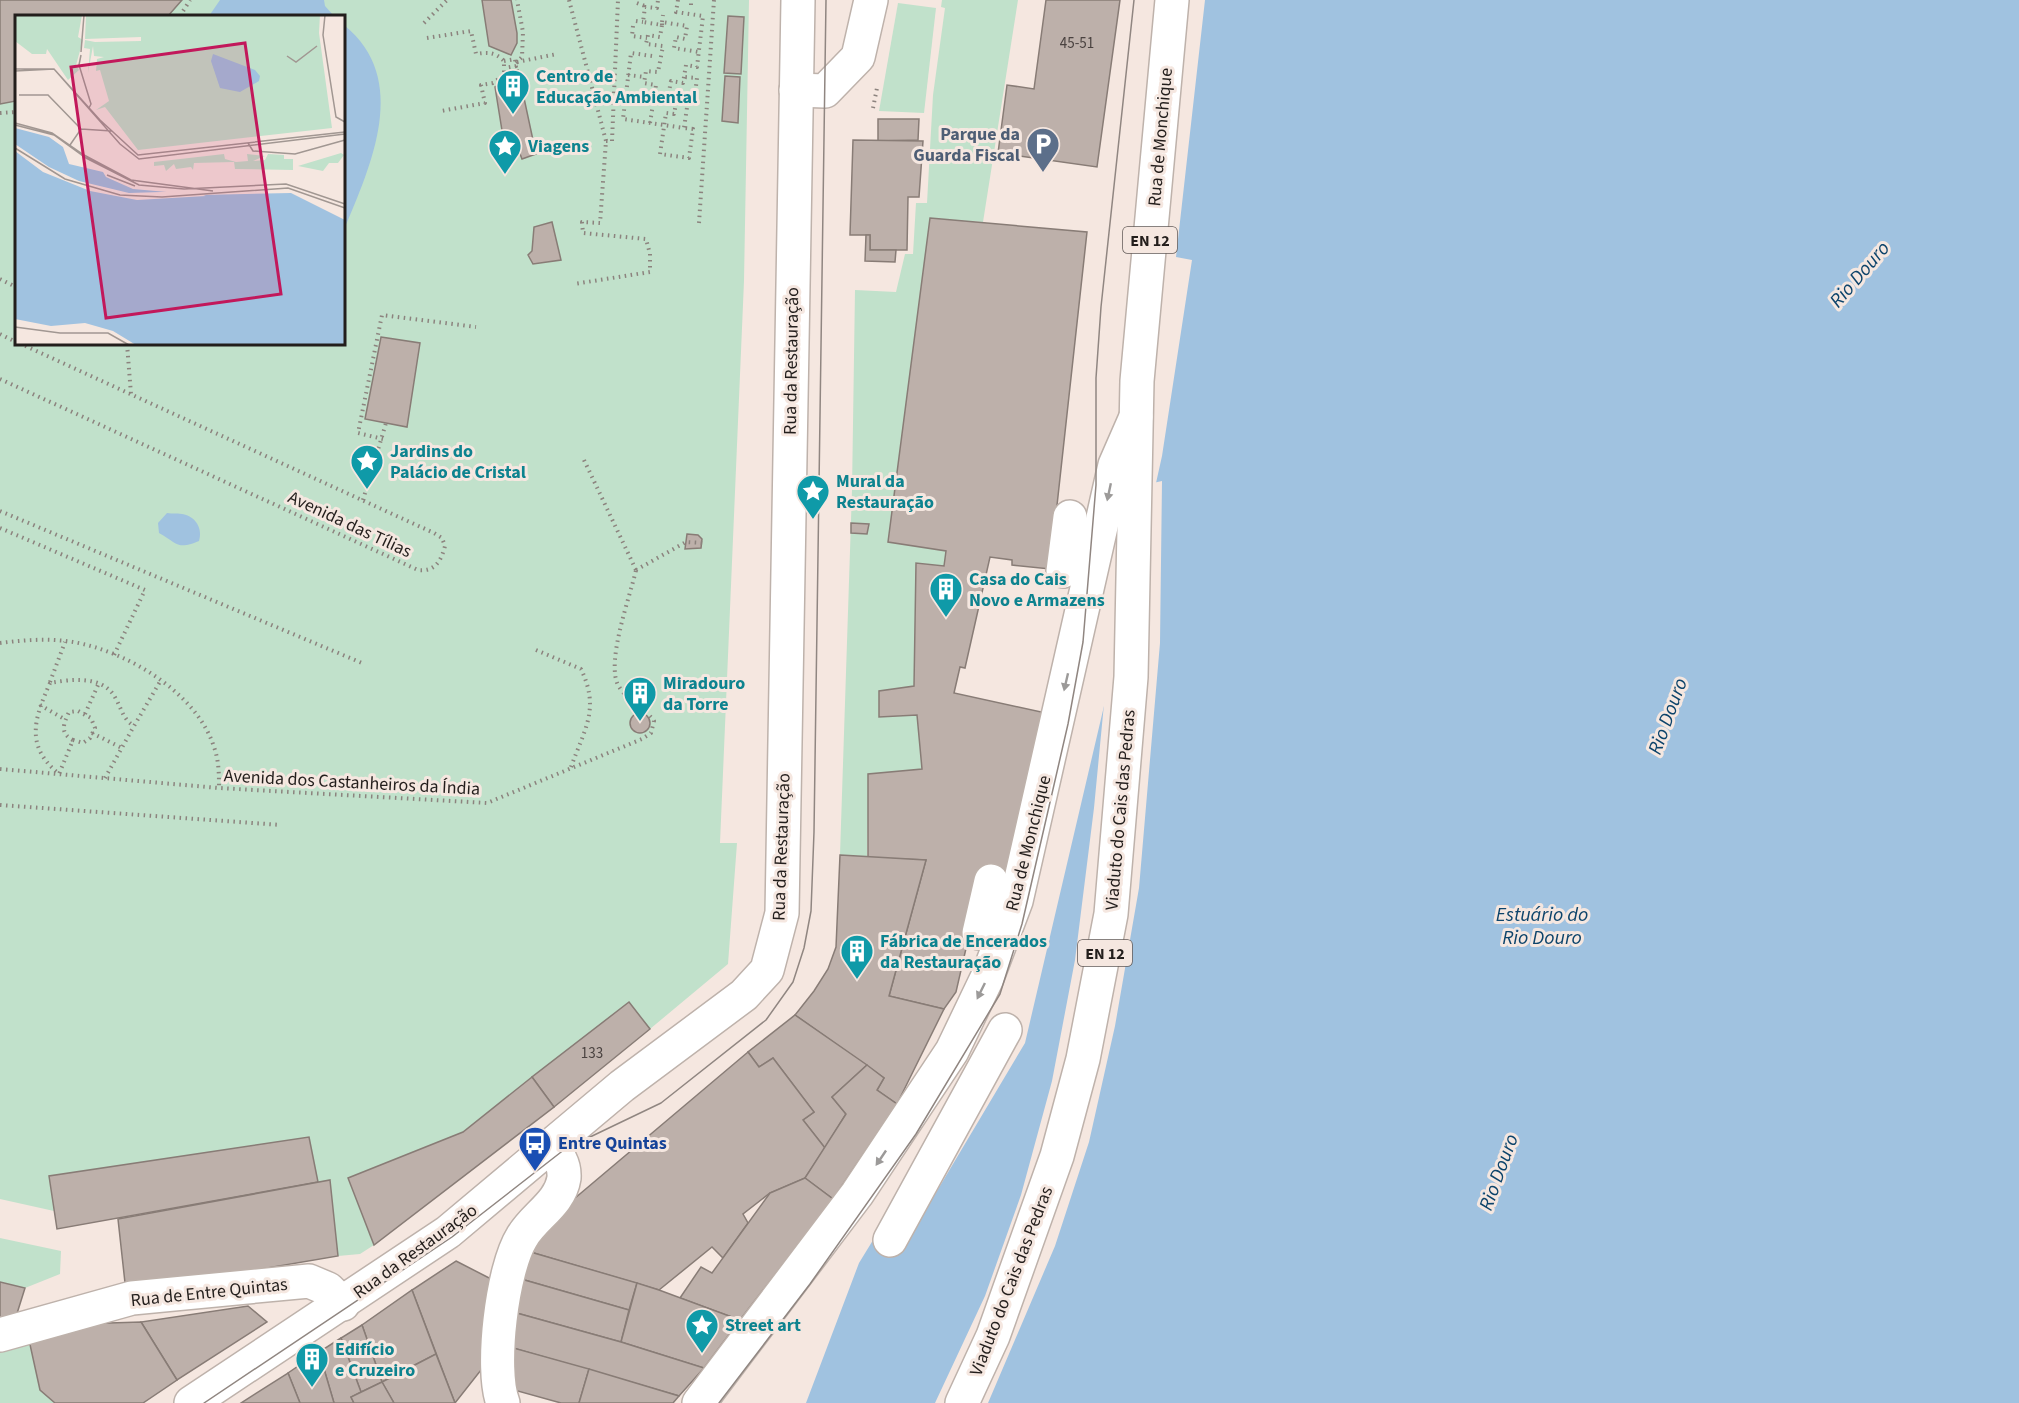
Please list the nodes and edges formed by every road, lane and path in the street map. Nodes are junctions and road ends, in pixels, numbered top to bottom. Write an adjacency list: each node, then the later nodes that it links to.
1 (190, 0): 14 (path)
2 (447, 0): 18 (path)
3 (517, 0): 27 (path)
4 (568, 0): 41 (path)
5 (618, 0): 41 (path)
6 (658, 0): 13 (path)
7 (678, 0): 23 (path)
8 (714, 0): 42 (path)
9 (798, 0): 33 (main road, Rua da Restauração)
10 (871, 0): 33 (main road)
11 (1172, 0): 53 (main road, Rua de Monchique / EN 12)
12 (637, 3): 13 (path)
13 (645, 7): 19 (path)
14 (181, 15)
15 (657, 17): 16 (path)
16 (663, 20): 19 (path); 21 (path); 23 (path)
17 (636, 21): 19 (path)
18 (424, 22)
19 (643, 22)
20 (633, 26): 21 (path)
21 (648, 35): 30 (path)
22 (427, 38): 26 (path)
23 (699, 52): 31 (path)
24 (556, 54): 27 (path)
25 (649, 57): 29 (path)
26 (504, 61): 27 (path); 28 (path)
27 (516, 63): 28 (path)
28 (505, 68): 35 (path)
29 (627, 75): 30 (path); 38 (path)
30 (645, 77): 38 (path)
31 (684, 77): 39 (path); 40 (path)
32 (878, 81): 34 (path)
33 (796, 90): 90 (main road, Rua da Restauração)
34 (873, 108)
35 (441, 111)
36 (15, 112): 37 (path)
37 (0, 113)
38 (650, 123): 39 (path)
39 (664, 125): 40 (path); 40 (path)
40 (684, 128)
41 (606, 141): 44 (path)
42 (699, 223)
43 (0, 279): 45 (path)
44 (574, 284)
45 (15, 286)
46 (476, 327): 55 (path)
47 (0, 334): 48 (path)
48 (15, 342)
49 (23, 345): 52 (path, Avenida das Tílias)
50 (127, 345): 52 (path)
51 (0, 379): 58 (path, Avenida das Tílias)
52 (131, 394): 58 (path, Avenida das Tílias)
53 (1136, 417): 57 (main road, Rua de Monchique / EN 12); 96 (main road, Rua de Monchique, one-way to 96)
54 (386, 423): 55 (path)
55 (383, 439): 58 (path)
56 (584, 460): 63 (path)
57 (1135, 481): 97 (main road, Viaduto do Cais das Pedras / EN 12)
58 (363, 500)
59 (0, 511): 69 (path)
60 (1070, 518): 64 (main road)
61 (0, 528): 68 (path)
62 (703, 543): 63 (path)
63 (636, 570): 80 (path, Avenida dos Castanheiros da Índia)
64 (1063, 571)
65 (65, 642): 66 (path); 68 (path); 71 (path)
66 (0, 644)
67 (536, 650): 80 (path)
68 (114, 655): 70 (path)
69 (362, 663)
70 (161, 680): 76 (path); 84 (path)
71 (50, 683): 72 (path); 73 (path)
72 (98, 685): 74 (path); 76 (path)
73 (40, 705): 75 (path); 82 (path)
74 (85, 714): 75 (path); 77 (path)
75 (66, 720): 78 (path)
76 (134, 726): 79 (path)
77 (92, 733): 78 (path); 79 (path)
78 (73, 740): 82 (path)
79 (122, 748): 83 (path)
80 (571, 767): 84 (path, Avenida dos Castanheiros da Índia)
81 (0, 769): 82 (path, Avenida dos Castanheiros da Índia)
82 (58, 774): 83 (path, Avenida dos Castanheiros da Índia)
83 (105, 778): 84 (path, Avenida dos Castanheiros da Índia)
84 (219, 788)
85 (0, 805): 86 (path)
86 (281, 825)
87 (991, 881): 88 (main road)
88 (979, 933)
89 (1005, 1030): 91 (main road)
90 (550, 1145): 92 (main road, Rua da Restauração); 94 (main road)
91 (890, 1240)
92 (343, 1304): 93 (main road, Rua de Entre Quintas); 95 (main road, Rua da Restauração)
93 (0, 1335)
94 (494, 1398)
95 (191, 1403)
96 (699, 1403)
97 (962, 1403)

